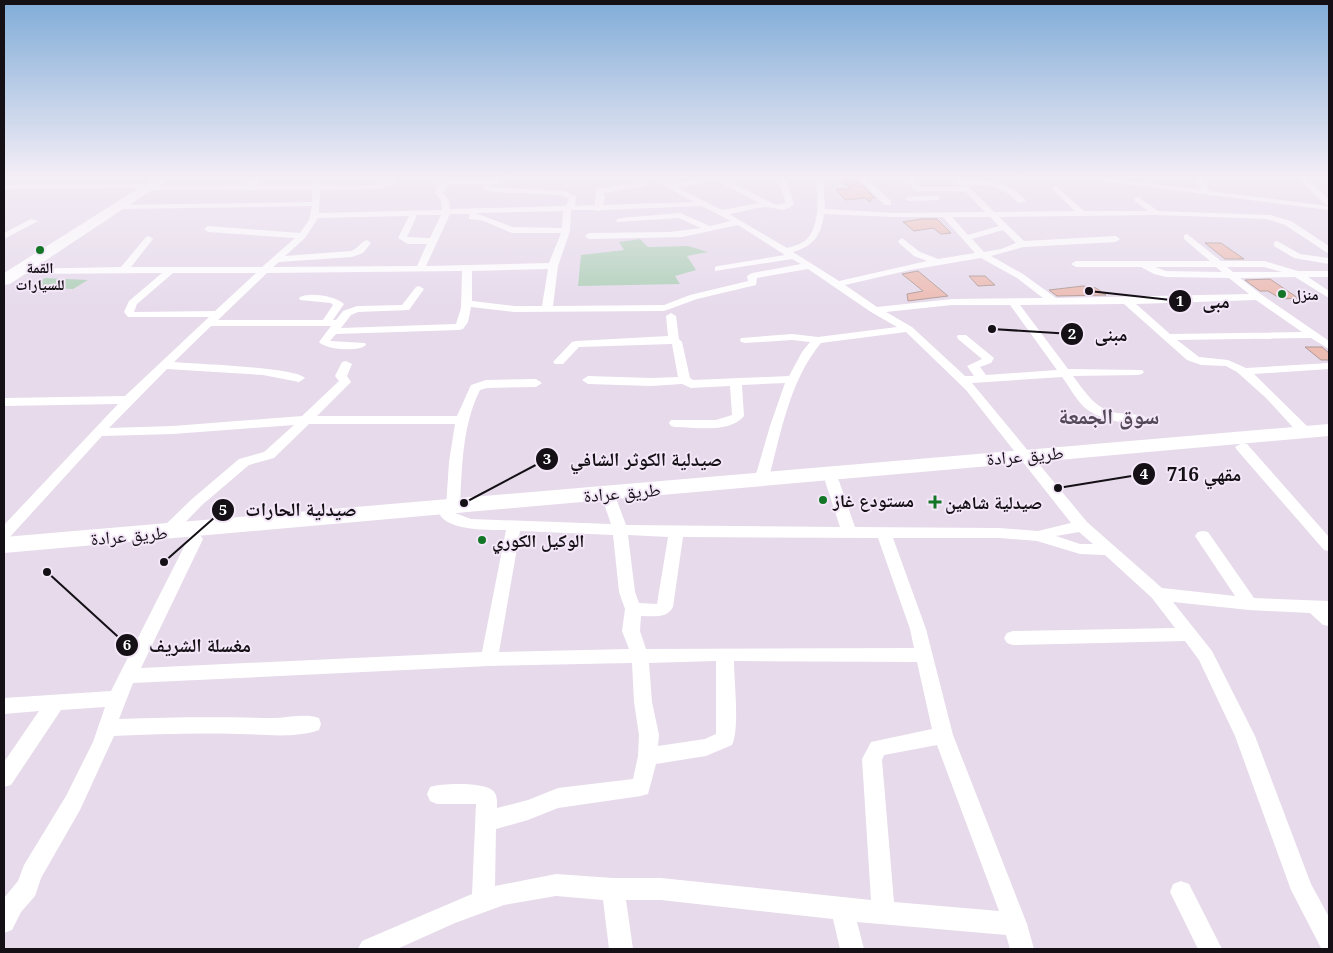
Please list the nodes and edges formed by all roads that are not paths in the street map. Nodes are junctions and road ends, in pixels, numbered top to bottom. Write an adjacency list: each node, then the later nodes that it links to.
1 (89, 220): 49 (highway)
2 (97, 220): 49 (highway)
3 (310, 220): 21 (street)
4 (410, 220): 27 (street)
5 (442, 220): 27 (street)
6 (488, 220): 19 (street)
7 (567, 220): 19 (street)
8 (692, 220): 18 (street)
9 (733, 220): 15 (street)
10 (818, 220): 33 (street)
11 (951, 220): 24 (street)
12 (1000, 220): 16 (street)
13 (1280, 220): 32 (street)
14 (34, 221): 20 (street)
15 (738, 223): 18 (street); 33 (street)
16 (1006, 226): 24 (street); 30 (street)
17 (208, 229): 21 (street)
18 (710, 229): 22 (street)
19 (566, 232): 41 (street)
20 (4, 236)
21 (302, 236): 35 (street)
22 (589, 236)
23 (1186, 237): 38 (street)
24 (967, 238): 34 (street)
25 (149, 239): 46 (street)
26 (1116, 239): 30 (street)
27 (432, 241): 43 (street)
28 (902, 241): 37 (street)
29 (367, 243): 35 (street)
30 (1022, 244): 34 (street)
31 (1277, 244): 36 (street)
32 (1329, 250)
33 (789, 254): 42 (street); 45 (street)
34 (981, 254): 37 (street); 58 (street)
35 (276, 259): 48 (street)
36 (1329, 261)
37 (937, 263): 53 (street)
38 (1216, 263): 40 (street); 51 (street); 52 (street)
39 (1076, 264): 40 (street)
40 (1143, 264): 51 (street)
41 (553, 266): 44 (street); 62 (street)
42 (808, 266): 53 (street); 62 (street)
43 (420, 269): 44 (street); 48 (street)
44 (467, 269): 61 (street)
45 (718, 269)
46 (124, 270): 47 (street); 49 (street)
47 (171, 270): 48 (street); 64 (street)
48 (264, 270): 64 (street)
49 (7, 272)
50 (1329, 274): 52 (street)
51 (1231, 275): 52 (street); 56 (street)
52 (1301, 276): 55 (street)
53 (838, 284): 63 (street)
54 (419, 289): 67 (street)
55 (1329, 295)
56 (1258, 297): 60 (street); 69 (street)
57 (304, 298): 67 (street)
58 (1053, 301): 59 (street); 60 (street)
59 (1013, 302): 63 (street); 83 (street)
60 (1127, 302): 71 (street)
61 (465, 303): 62 (street); 67 (street)
62 (547, 309)
63 (875, 310): 68 (street)
64 (218, 314): 66 (street)
65 (671, 316): 72 (street)
66 (208, 323): 67 (street); 78 (street)
67 (332, 325): 75 (street)
68 (908, 329): 74 (street); 89 (street)
69 (1313, 335): 71 (street); 76 (street)
70 (962, 336): 85 (street)
71 (1167, 337): 81 (street)
72 (674, 340): 77 (street); 88 (street)
73 (745, 340): 74 (street)
74 (818, 340): 86 (street)
75 (361, 344)
76 (1329, 346)
77 (558, 362)
78 (166, 364): 84 (street); 92 (street)
79 (346, 364): 95 (street)
80 (1329, 366): 81 (street)
81 (1245, 371): 100 (street)
82 (1138, 372): 83 (street)
83 (1066, 373): 85 (street); 94 (street)
84 (299, 378)
85 (982, 378): 89 (street)
86 (793, 379): 91 (street); 104 (street)
87 (588, 380): 88 (street)
88 (684, 380): 91 (street)
89 (962, 380): 103 (street)
90 (536, 382): 96 (street)
91 (736, 382): 97 (street)
92 (128, 400): 93 (street); 99 (street)
93 (4, 402)
94 (1140, 418)
95 (305, 420): 96 (street); 99 (street); 111 (street)
96 (463, 420): 107 (street)
97 (674, 423)
98 (1329, 430): 100 (main road, طريق عرادة)
99 (98, 432): 115 (street)
100 (1305, 432): 103 (main road, طريق عرادة)
101 (1329, 440): 102 (main road, طريق عرادة)
102 (1242, 447): 103 (main road, طريق عرادة); 121 (street)
103 (1029, 459): 104 (main road, طريق عرادة); 105 (main road, طريق عرادة); 109 (street)
104 (761, 481): 107 (main road, طريق عرادة)
105 (832, 481): 106 (main road, طريق عرادة); 113 (street)
106 (610, 501): 107 (main road, طريق عرادة); 110 (street)
107 (450, 511): 108 (street); 111 (main road, طريق عرادة); 118 (main road, طريق عرادة)
108 (514, 525): 110 (street); 134 (street)
109 (1082, 526): 116 (street); 122 (street)
110 (620, 530): 112 (street); 127 (street)
111 (167, 532): 119 (main road, طريق عرادة)
112 (676, 532): 113 (street); 127 (street)
113 (849, 533): 114 (street)
114 (884, 533): 116 (street); 132 (street)
115 (4, 534)
116 (1038, 536): 122 (street)
117 (1203, 536): 125 (street)
118 (195, 539): 119 (main road, طريق عرادة); 135 (street)
119 (85, 543): 120 (main road, طريق عرادة); 123 (main road, طريق عرادة)
120 (4, 545)
121 (1329, 546)
122 (1108, 550): 124 (street)
123 (4, 555)
124 (1158, 594): 125 (street); 129 (street)
125 (1249, 604): 126 (street)
126 (1322, 607): 128 (street)
127 (633, 609): 133 (street)
128 (1329, 620)
129 (1190, 634): 130 (street); 153 (street)
130 (1013, 638)
131 (725, 654): 132 (street); 133 (street); 142 (street)
132 (924, 655): 141 (street)
133 (640, 656): 134 (street); 142 (street)
134 (489, 659): 135 (street)
135 (127, 676): 136 (street)
136 (117, 698): 137 (street); 140 (street)
137 (56, 702): 138 (street); 143 (street)
138 (4, 706)
139 (312, 724): 140 (street)
140 (106, 728): 151 (street)
141 (943, 735): 150 (street); 152 (street)
142 (648, 756): 145 (street)
143 (4, 778)
144 (437, 794): 145 (street)
145 (487, 821): 148 (street)
146 (612, 889): 148 (street); 149 (street); 155 (street)
147 (1181, 892): 158 (street)
148 (483, 902): 154 (street)
149 (842, 909): 150 (street); 156 (street)
150 (883, 912): 152 (street)
151 (4, 922)
152 (1015, 924): 157 (street)
153 (1329, 940)
154 (370, 949)
155 (621, 949)
156 (852, 949)
157 (1022, 949)
158 (1210, 949)

